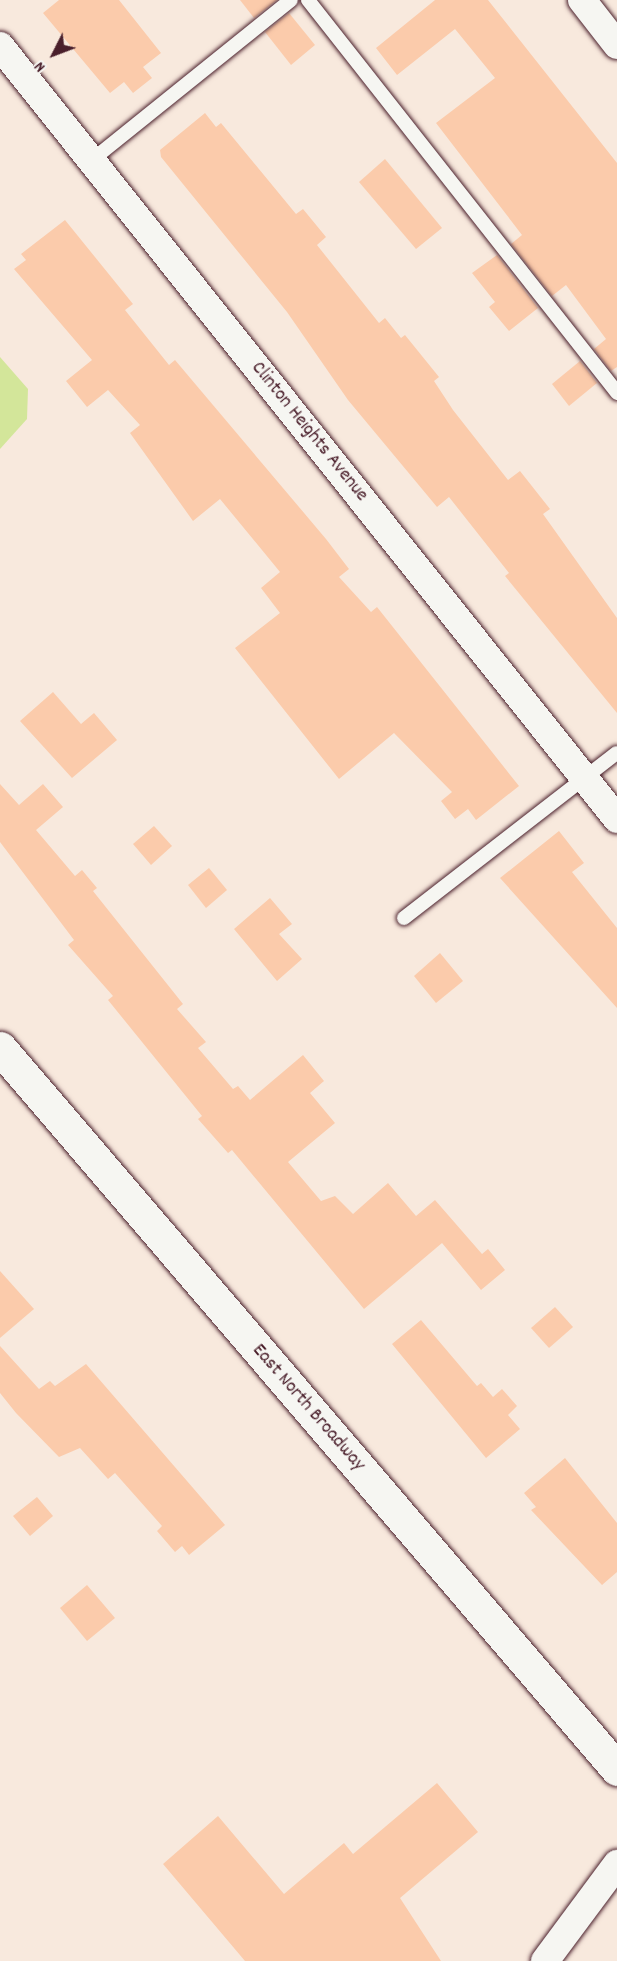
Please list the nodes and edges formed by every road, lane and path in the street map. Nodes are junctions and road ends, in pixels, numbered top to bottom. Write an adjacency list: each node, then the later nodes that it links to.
1 (291, 0): 6 (lane)
2 (308, 0): 7 (lane)
3 (582, 0): 5 (street)
4 (0, 45): 6 (street, Clinton Heights Avenue)
5 (617, 45)
6 (92, 160): 9 (street, Clinton Heights Avenue)
7 (617, 393)
8 (617, 753): 9 (lane)
9 (585, 779): 10 (street, Clinton Heights Avenue); 11 (lane)
10 (617, 819)
11 (404, 918)
12 (0, 1048): 13 (main road, East North Broadway)
13 (617, 1768)
14 (617, 1864): 15 (street)
15 (545, 1961)

